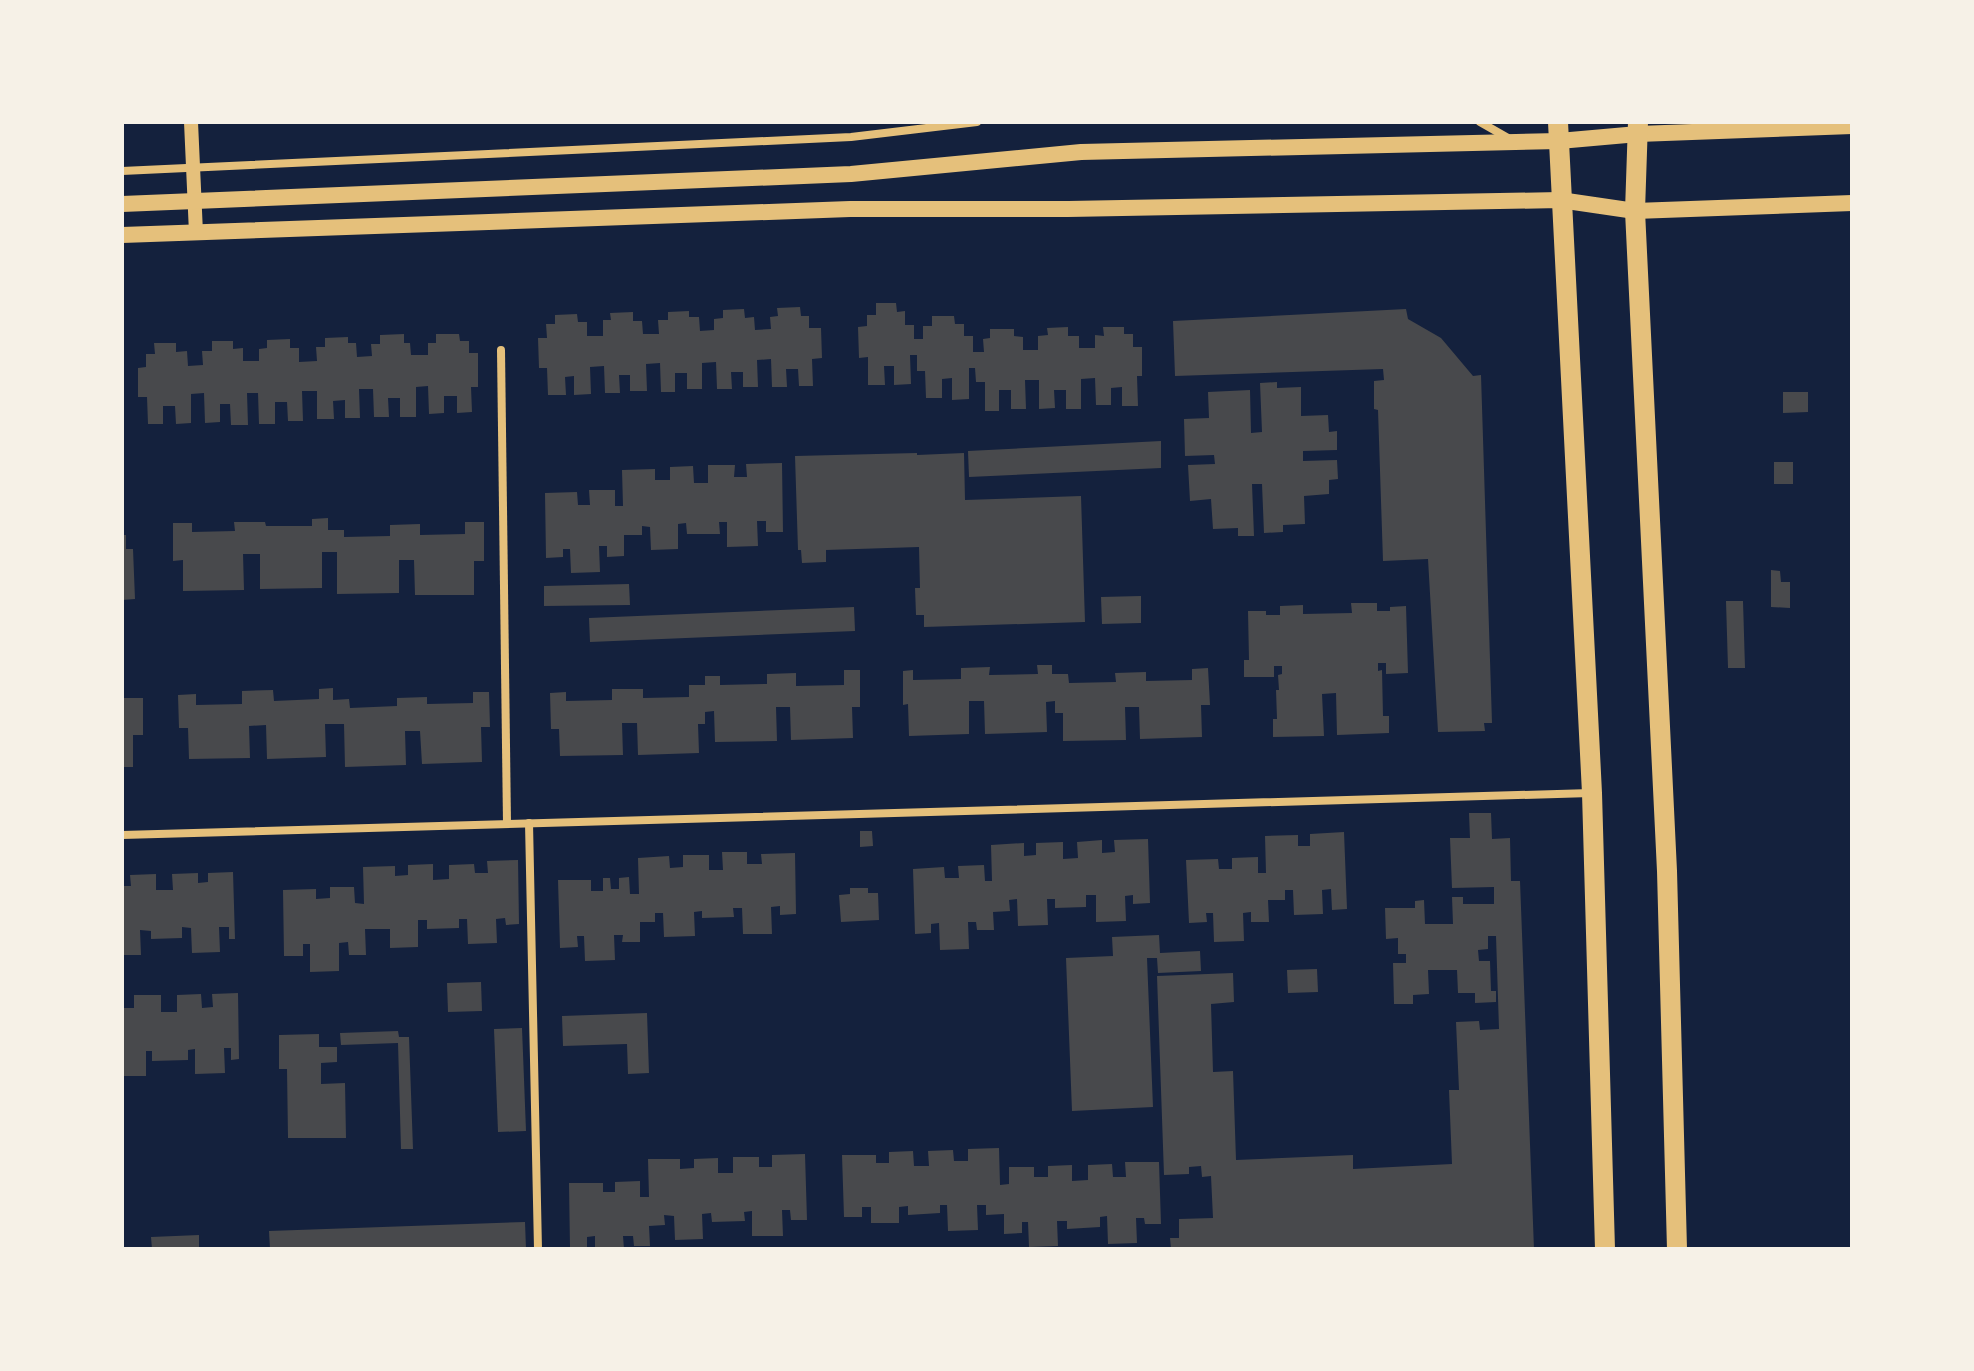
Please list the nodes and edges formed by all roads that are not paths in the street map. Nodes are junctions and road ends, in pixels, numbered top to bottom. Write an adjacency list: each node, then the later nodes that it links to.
1 (191, 122): 8 (street)
2 (977, 122): 8 (street)
3 (1480, 122): 7 (street)
4 (1852, 126): 5 (main road)
5 (1638, 128): 6 (main road); 14 (main road)
6 (1558, 132): 7 (main road); 10 (main road)
7 (1516, 142): 11 (main road)
8 (193, 169): 9 (street); 11 (street)
9 (122, 171)
10 (1560, 200): 14 (main road); 15 (main road); 18 (main road)
11 (194, 202): 13 (main road); 15 (street)
12 (1852, 203): 14 (main road)
13 (122, 204)
14 (1635, 211): 24 (main road)
15 (196, 233): 16 (main road)
16 (122, 235)
17 (501, 350): 20 (street)
18 (1592, 793): 19 (street); 23 (main road)
19 (529, 823): 20 (street); 22 (street)
20 (507, 824): 21 (street)
21 (122, 835)
22 (538, 1249)
23 (1605, 1249)
24 (1677, 1249)

